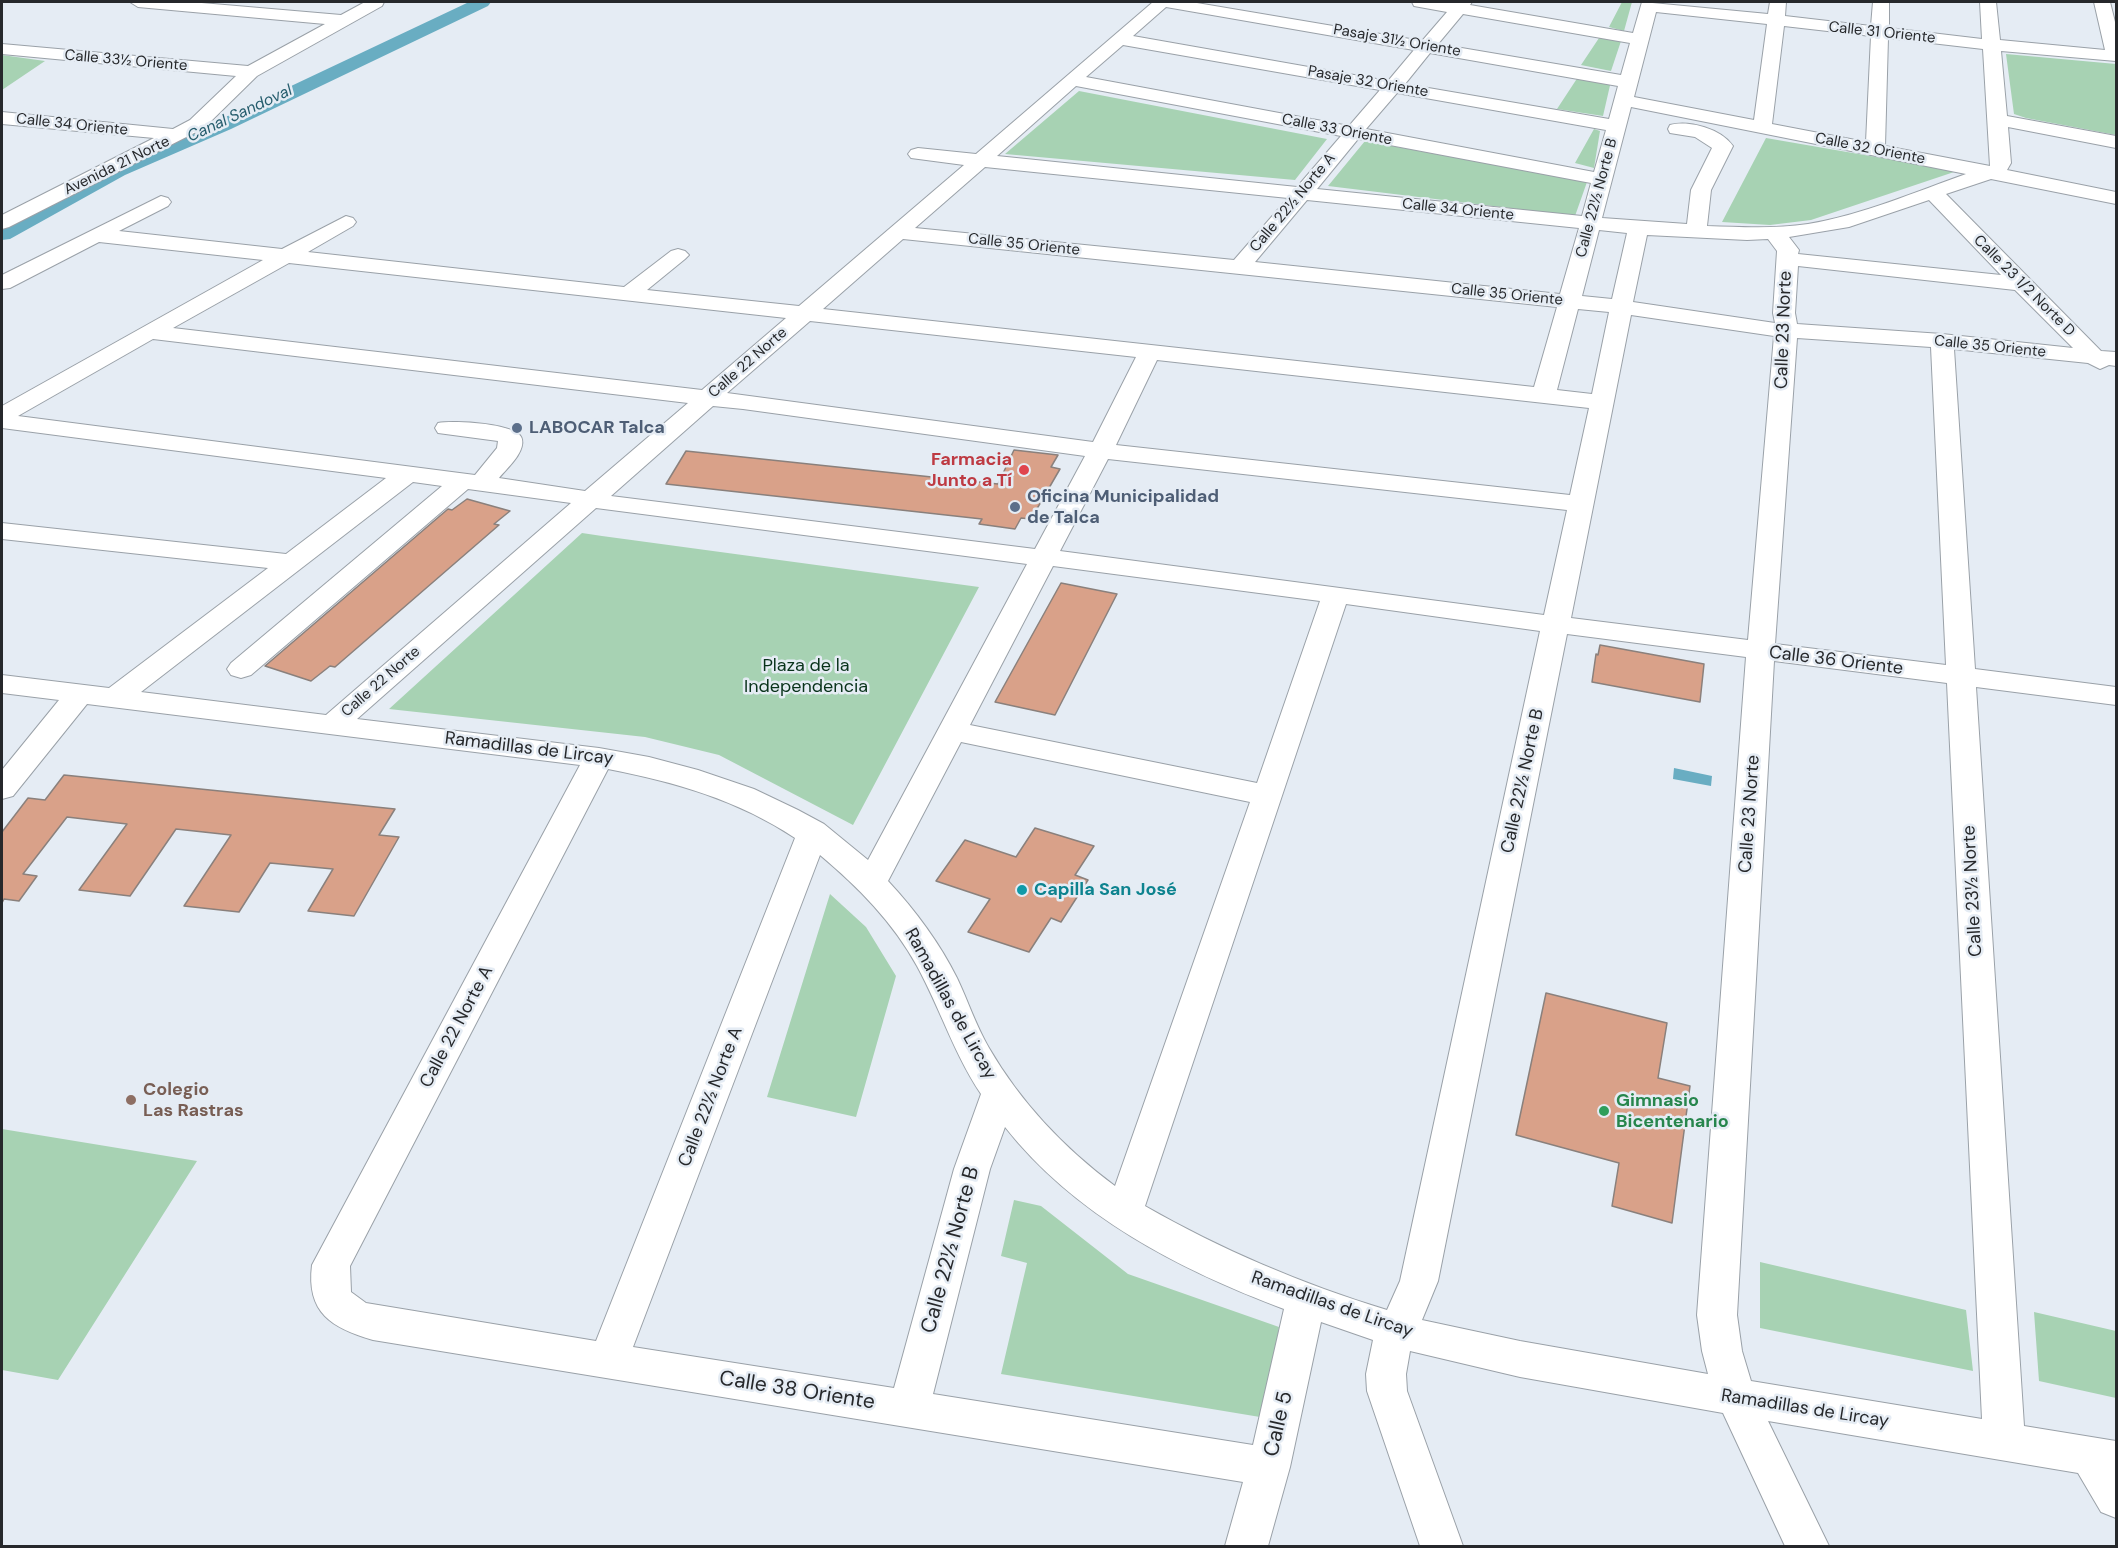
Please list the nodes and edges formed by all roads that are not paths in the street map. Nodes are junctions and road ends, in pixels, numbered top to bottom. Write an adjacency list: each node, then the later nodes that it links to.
1 (139, 2): 11 (street)
2 (376, 2): 11 (street, Avenida 21 Norte)
3 (1164, 2): 14 (street, Calle 22 Norte); 17 (street, Pasaje 31½ Oriente)
4 (1420, 2): 10 (street)
5 (1778, 2): 12 (street)
6 (1881, 2): 13 (street)
7 (1988, 2): 16 (street)
8 (2102, 2): 19 (street)
9 (1649, 4): 12 (street, Calle 31 Oriente); 15 (street, Calle 22½ Norte B)
10 (1461, 5): 15 (street); 17 (street, Calle 22½ Norte A)
11 (342, 20): 20 (street, Avenida 21 Norte)
12 (1775, 21): 13 (street, Calle 31 Oriente); 27 (street)
13 (1880, 33): 16 (street, Calle 31 Oriente); 31 (street)
14 (1119, 39): 21 (street, Calle 22 Norte); 22 (street, Pasaje 32 Oriente)
15 (1640, 39): 23 (street, Calle 22½ Norte B)
16 (1992, 45): 19 (street, Calle 31 Oriente); 25 (street)
17 (1426, 46): 22 (street, Calle 22½ Norte A); 23 (street, Pasaje 31½ Oriente)
18 (2, 49): 20 (street, Calle 33½ Oriente)
19 (2116, 56)
20 (251, 72): 29 (street, Avenida 21 Norte)
21 (1072, 80): 28 (street, Calle 33 Oriente); 33 (street, Calle 22 Norte)
22 (1392, 86): 26 (street, Pasaje 32 Oriente); 28 (street, Calle 22½ Norte A)
23 (1625, 91): 26 (street, Calle 22½ Norte B); 27 (street, Calle 32 Oriente)
24 (2, 118): 29 (street, Calle 34 Oriente)
25 (1998, 120): 30 (street); 34 (street)
26 (1617, 123): 35 (street, Calle 22½ Norte B); 47 (street, Pasaje 32 Oriente)
27 (1762, 128): 31 (street, Calle 32 Oriente)
28 (1352, 133): 35 (street, Calle 33 Oriente); 37 (street, Calle 22½ Norte A)
29 (178, 135): 40 (street, Avenida 21 Norte)
30 (2116, 142)
31 (1875, 150): 34 (street, Calle 32 Oriente)
32 (918, 154): 33 (street, Calle 34 Oriente)
33 (978, 162): 37 (street, Calle 34 Oriente); 46 (street, Calle 22 Norte)
34 (1992, 173): 36 (street, Calle 34 Oriente); 39 (street, Calle 32 Oriente)
35 (1602, 179): 44 (street, Calle 22½ Norte B)
36 (1933, 193): 48 (street, Calle 34 Oriente); 55 (street, Calle 23 1/2 Norte D)
37 (1300, 194): 44 (street, Calle 34 Oriente); 53 (street, Calle 22½ Norte A)
38 (13, 198): 40 (street)
39 (2116, 198)
40 (45, 202): 43 (street, Avenida 21 Norte)
41 (161, 202): 49 (street)
42 (346, 222): 50 (street)
43 (2, 223)
44 (1590, 223): 45 (street, Calle 34 Oriente); 57 (street, Calle 22½ Norte B)
45 (1638, 228): 47 (street, Calle 34 Oriente); 58 (street, Calle 22½ Norte B)
46 (898, 232): 53 (street, Calle 35 Oriente); 59 (street, Calle 22 Norte)
47 (1696, 232): 48 (street, Calle 34 Oriente)
48 (1774, 233): 52 (street, Calle 23 Norte)
49 (97, 235): 50 (street); 54 (street)
50 (286, 255): 56 (street); 61 (street)
51 (678, 255): 56 (street)
52 (1787, 259): 55 (street); 60 (street, Calle 23 Norte)
53 (1240, 267): 57 (street, Calle 35 Oriente)
54 (2, 283)
55 (2020, 284): 64 (street, Calle 23 1/2 Norte D)
56 (628, 294): 59 (street)
57 (1569, 301): 58 (street, Calle 35 Oriente); 66 (street, Calle 22½ Norte B)
58 (1622, 308): 60 (street, Calle 35 Oriente); 68 (street, Calle 22½ Norte B)
59 (804, 313): 63 (street); 67 (street, Calle 22 Norte)
60 (1786, 331): 62 (street, Calle 35 Oriente); 82 (street, Calle 23 Norte)
61 (148, 332): 67 (street); 69 (street)
62 (1942, 341): 64 (street, Calle 35 Oriente); 84 (street, Calle 23½ Norte)
63 (1149, 352): 66 (street); 72 (street)
64 (2106, 358): 65 (street, Calle 23 1/2 Norte D)
65 (2116, 379)
66 (1544, 395): 68 (street)
67 (708, 398): 72 (street); 75 (street, Calle 22 Norte)
68 (1602, 402): 76 (street, Calle 22½ Norte B)
69 (2, 415)
70 (2, 421): 73 (street, Calle 36 Oriente)
71 (447, 428): 74 (street)
72 (1100, 449): 76 (street); 78 (street)
73 (409, 473): 74 (street, Calle 36 Oriente); 79 (street)
74 (473, 482): 75 (street, Calle 36 Oriente); 83 (street)
75 (591, 500): 78 (street, Calle 36 Oriente); 89 (street, Calle 22 Norte)
76 (1581, 504): 81 (street, Calle 22½ Norte B)
77 (2, 531): 79 (street)
78 (1044, 557): 80 (street, Calle 36 Oriente); 90 (street)
79 (292, 563): 88 (street)
80 (1336, 595): 81 (street, Calle 36 Oriente); 93 (street)
81 (1556, 624): 82 (street, Calle 36 Oriente); 100 (street, Calle 22½ Norte B)
82 (1761, 651): 84 (street, Calle 36 Oriente); 102 (street, Calle 23 Norte)
83 (241, 669)
84 (1961, 677): 87 (street, Calle 36 Oriente); 104 (street, Calle 23½ Norte)
85 (2, 684): 86 (street, Ramadillas de Lircay)
86 (81, 694): 88 (street, Ramadillas de Lircay); 92 (street)
87 (2116, 696)
88 (115, 698): 89 (street, Ramadillas de Lircay)
89 (333, 724): 91 (street, Ramadillas de Lircay)
90 (952, 731): 93 (street); 95 (street)
91 (599, 758): 94 (street, Ramadillas de Lircay); 98 (street, Calle 22 Norte A)
92 (2, 789)
93 (1267, 795): 97 (street)
94 (813, 832): 95 (street, Ramadillas de Lircay); 101 (street, Calle 22½ Norte A)
95 (872, 882): 96 (street, Ramadillas de Lircay)
96 (999, 1093): 97 (street, Ramadillas de Lircay); 103 (street, Calle 22½ Norte B)
97 (1125, 1213): 99 (street, Ramadillas de Lircay)
98 (333, 1300): 101 (street, Calle 38 Oriente)
99 (1306, 1300): 100 (street, Ramadillas de Lircay); 106 (street, Calle 5)
100 (1398, 1331): 102 (street, Ramadillas de Lircay); 109 (street)
101 (609, 1361): 103 (street, Calle 38 Oriente)
102 (1736, 1398): 104 (street, Ramadillas de Lircay); 110 (street, Calle 23 Norte)
103 (909, 1409): 106 (street, Calle 38 Oriente)
104 (2004, 1441): 105 (street, Ramadillas de Lircay)
105 (2104, 1458): 107 (street)
106 (1269, 1467): 108 (street, Calle 5)
107 (2116, 1498)
108 (1246, 1546)
109 (1441, 1546)
110 (1808, 1546)

